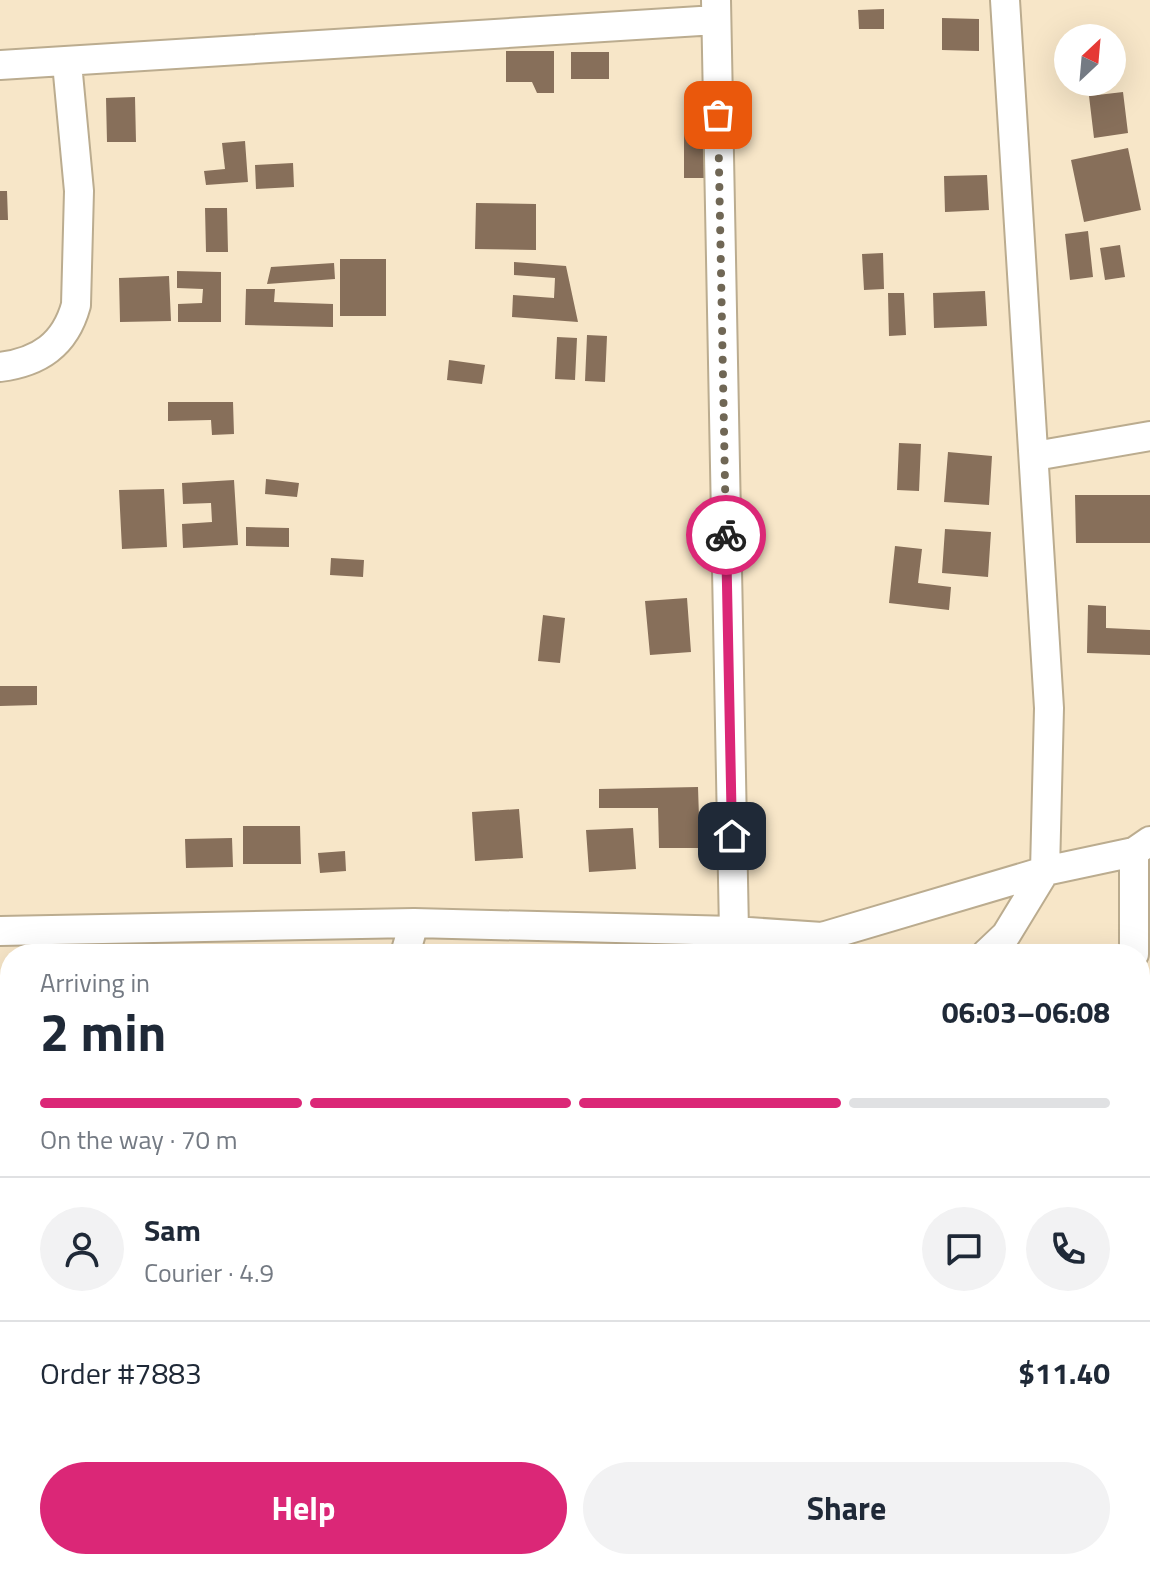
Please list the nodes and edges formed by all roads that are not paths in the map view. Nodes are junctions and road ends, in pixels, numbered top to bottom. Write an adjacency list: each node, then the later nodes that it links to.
1 (1005, 0): 7 (street)
2 (716, 10): 3 (street); 12 (street)
3 (67, 63): 4 (street); 5 (street)
4 (0, 65)
5 (0, 367)
6 (1150, 436): 7 (street)
7 (1035, 456): 9 (street)
8 (1142, 846): 9 (street); 15 (street)
9 (1045, 871): 12 (street); 14 (street)
10 (414, 923): 11 (street); 12 (street); 13 (street)
11 (0, 931)
12 (734, 931)
13 (408, 944)
14 (997, 944)
15 (1135, 944)

